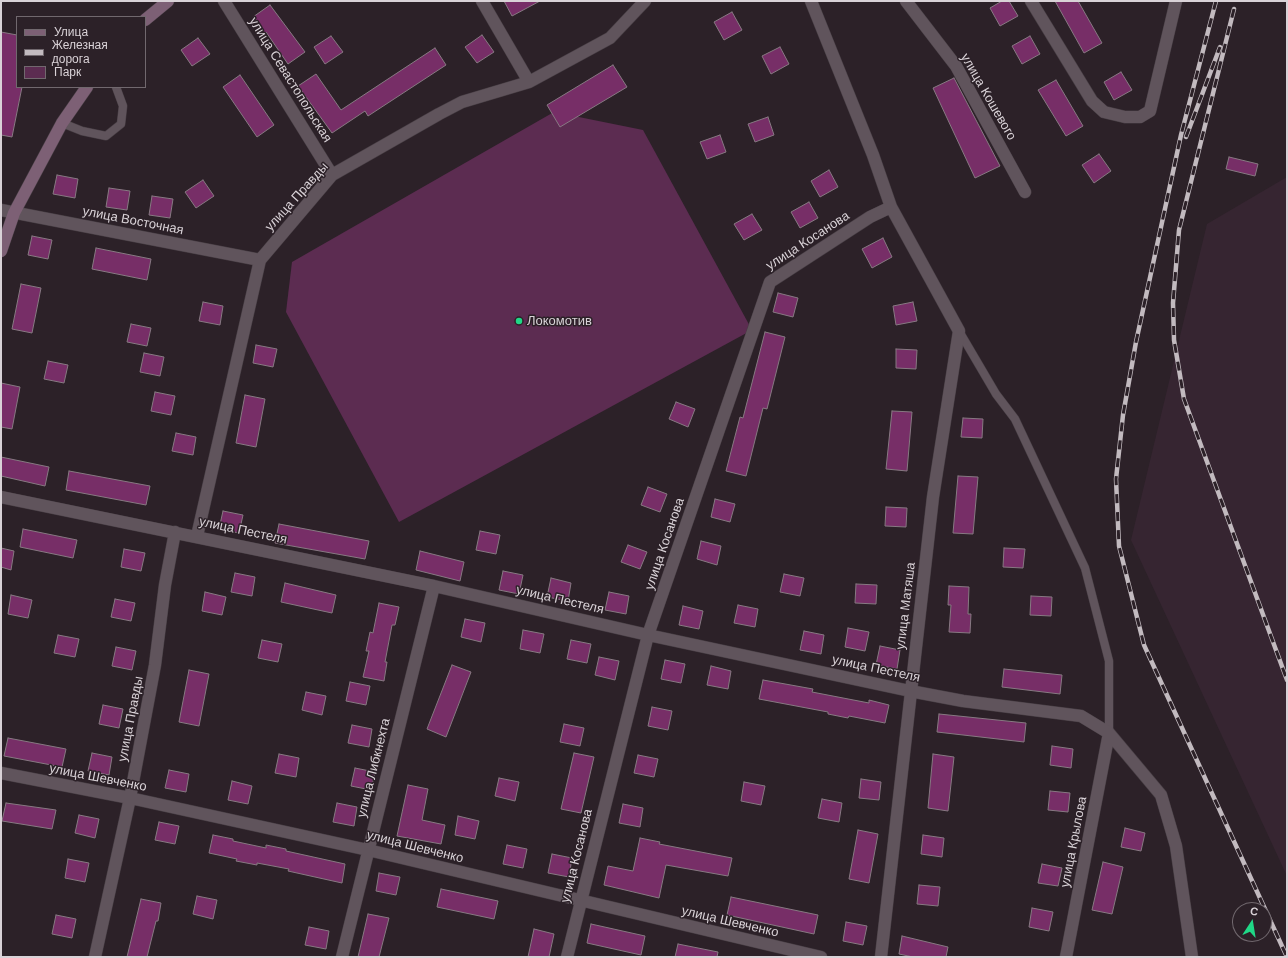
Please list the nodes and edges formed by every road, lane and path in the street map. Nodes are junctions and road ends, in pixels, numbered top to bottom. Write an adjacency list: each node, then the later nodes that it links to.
1 (168, 1): 9 (main road)
2 (224, 1): 14 (street, улица Севастопольская)
3 (482, 1): 10 (street)
4 (645, 1): 10 (street, улица Правды)
5 (811, 1): 16 (street)
6 (906, 1): 15 (street, улица Кошевого)
7 (1031, 1): 8 (street)
8 (1176, 1)
9 (146, 19)
10 (529, 82): 14 (street, улица Правды)
11 (86, 88): 13 (main road)
12 (116, 88): 13 (lane)
13 (62, 123): 18 (main road)
14 (332, 174): 20 (street, улица Правды)
15 (1025, 192)
16 (891, 207): 21 (street); 26 (street, улица Косанова)
17 (1, 210): 18 (street, улица Восточная)
18 (14, 213): 19 (main road); 20 (street, улица Восточная)
19 (1, 251)
20 (260, 260): 24 (street, улица Правды)
21 (959, 331): 27 (street, улица Матяша); 28 (lane)
22 (1, 497): 23 (street, улица Пестеля)
23 (175, 532): 24 (street, улица Пестеля); 30 (street, улица Правды)
24 (197, 536): 25 (street, улица Пестеля)
25 (434, 586): 26 (street, улица Пестеля); 31 (street, улица Либкнехта)
26 (648, 635): 27 (street, улица Пестеля); 32 (street, улица Косанова)
27 (910, 691): 28 (street, улица Пестеля); 37 (street, улица Матяша)
28 (1109, 733): 38 (street, улица Крылова); 39 (street, улица Пестеля)
29 (1, 773): 30 (street, улица Шевченко)
30 (130, 798): 31 (street, улица Шевченко); 33 (street, улица Правды)
31 (368, 850): 32 (street, улица Шевченко); 34 (street, улица Либкнехта)
32 (580, 901): 35 (street, улица Косанова); 36 (street, улица Шевченко)
33 (95, 957)
34 (342, 957)
35 (567, 957)
36 (821, 957)
37 (881, 957)
38 (1066, 957)
39 (1192, 957)

